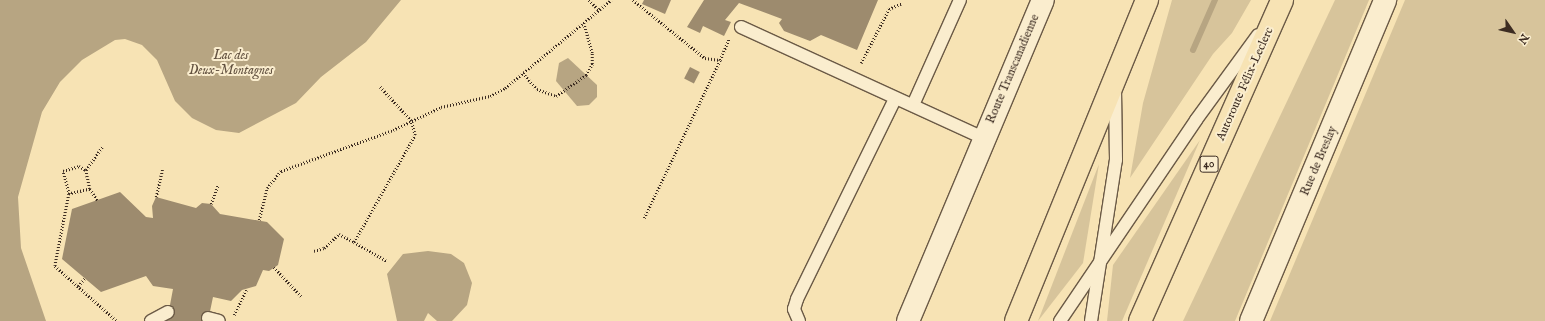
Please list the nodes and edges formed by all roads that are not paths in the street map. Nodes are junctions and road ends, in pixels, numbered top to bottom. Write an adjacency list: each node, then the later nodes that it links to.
1 (960, 0): 10 (lane)
2 (1043, 0): 11 (street, Route Transcanadienne)
3 (1139, 0): 8 (highway)
4 (1147, 0): 8 (highway)
5 (1386, 0): 21 (street, Rue de Breslay)
6 (1281, 2): 12 (lane); 20 (highway, Autoroute Félix-Leclerc / 40)
7 (741, 27): 9 (lane)
8 (1115, 74): 12 (lane); 17 (highway)
9 (895, 99): 10 (lane); 15 (lane)
10 (913, 105): 11 (lane)
11 (983, 138): 16 (street, Route Transcanadienne)
12 (1101, 259): 18 (lane); 19 (lane)
13 (168, 312): 14 (lane)
14 (151, 321)
15 (799, 321)
16 (908, 321)
17 (1016, 321)
18 (1060, 321)
19 (1091, 321)
20 (1140, 321)
21 (1251, 321)

